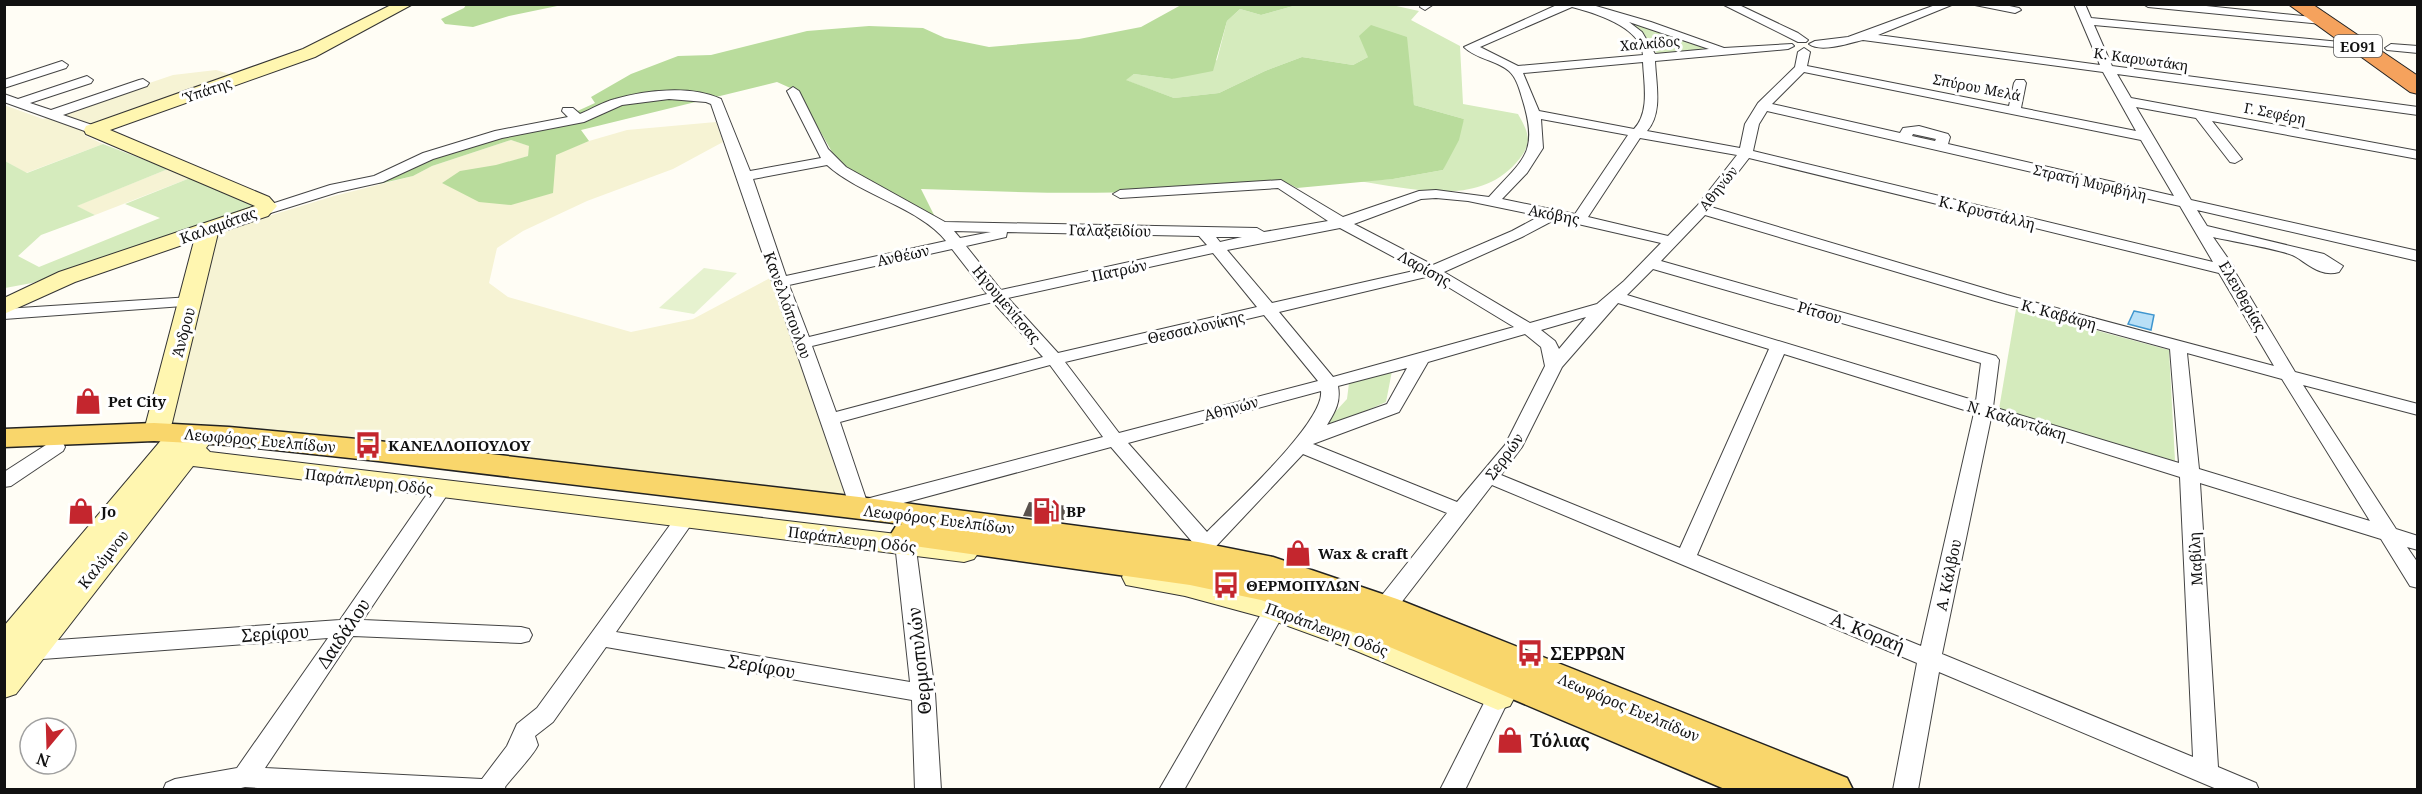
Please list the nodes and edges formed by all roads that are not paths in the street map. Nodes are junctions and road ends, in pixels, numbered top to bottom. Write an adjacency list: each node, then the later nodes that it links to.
1 (406, 4): 40 (street, Ύπάτης)
2 (1569, 4): 24 (street)
3 (1575, 4): 11 (street)
4 (1727, 4): 15 (street)
5 (1949, 4): 14 (street)
6 (1975, 4): 10 (street)
7 (2079, 4): 13 (street, Ελευθερίας)
8 (2148, 4): 12 (street)
9 (2298, 4): 12 (highway, ΕΟ91)
10 (2015, 10)
11 (1608, 13): 19 (street); 20 (street)
12 (2324, 13): 16 (highway, ΕΟ91); 17 (highway, ΕΟ91)
13 (2086, 21): 16 (street); 25 (street, Ελευθερίας)
14 (1861, 36): 15 (street); 25 (street, Κ. Καρυωτάκη)
15 (1807, 45): 19 (street, Χαλκίδος); 23 (street)
16 (2357, 46): 30 (highway, ΕΟ91)
17 (2391, 48): 18 (street); 22 (highway, ΕΟ91)
18 (2418, 50)
19 (1724, 51): 20 (street, Χαλκίδος)
20 (1649, 58): 24 (street, Χαλκίδος); 41 (street)
21 (62, 65): 29 (street)
22 (2418, 66)
23 (1801, 68): 34 (street, Αθηνών); 35 (street, Σπύρου Μελά)
24 (1516, 70): 37 (street)
25 (2108, 70): 33 (street, Ελευθερίας); 36 (street, Κ. Καρυωτάκη)
26 (87, 80): 32 (street)
27 (143, 83): 39 (street)
28 (2020, 83): 35 (street)
29 (4, 84)
30 (2418, 87)
31 (793, 91): 46 (street, Ηγουμενίτσας)
32 (11, 100): 39 (street, Καλαμάτας)
33 (2127, 101): 38 (street, Γ. Σεφέρη); 42 (street, Ελευθερίας)
34 (1763, 106): 43 (street, Αθηνών); 51 (street, Στρατή Μυριβήλη)
35 (2014, 110): 42 (street, Σπύρου Μελά)
36 (2418, 111)
37 (1532, 114): 41 (street, Κ. Κρυστάλλη); 50 (street)
38 (2200, 114): 44 (street, Γ. Σεφέρη); 45 (street)
39 (50, 115): 40 (street, Καλαμάτας)
40 (93, 130): 53 (street, Καλαμάτας)
41 (1639, 134): 43 (street, Κ. Κρυστάλλη); 55 (street)
42 (2146, 137): 51 (street, Ελευθερίας)
43 (1746, 153): 52 (street, Αθηνών); 69 (street, Κ. Κρυστάλλη)
44 (2418, 155)
45 (2235, 159)
46 (830, 160): 47 (street); 57 (street, Ηγουμενίτσας)
47 (745, 176): 53 (street, Κανελλόπουλου); 71 (street, Κανελλόπουλου)
48 (1120, 194): 56 (street, Λαρίσης)
49 (1436, 194): 50 (street, Ακόβης); 56 (street, Πατρών)
50 (1492, 202): 54 (street, Ακόβης)
51 (2187, 203): 60 (street, Ελευθερίας); 67 (street, Στρατή Μυριβήλη)
52 (1702, 209): 63 (street, Αθηνών); 81 (street, Κ. Καβάφη)
53 (261, 212): 59 (street, Καλαμάτας)
54 (1554, 214): 55 (street, Ακόβης); 70 (street, Θεσσαλονίκης)
55 (1580, 219): 63 (street, Ακόβης)
56 (1342, 223): 62 (street, Πατρών); 70 (street, Λαρίσης)
57 (942, 226): 58 (street, Γαλαξειδίου); 64 (street, Ηγουμενίτσας)
58 (1026, 228): 61 (street, Γαλαξειδίου); 64 (street, Ανθέων)
59 (208, 230): 74 (street, Άνδρου); 76 (street, Καλαμάτας)
60 (2203, 230): 66 (street); 69 (street, Ελευθερίας)
61 (1203, 231): 62 (street, Γαλαξειδίου); 65 (street)
62 (1277, 234): 65 (street, Πατρών)
63 (1672, 240): 68 (street, Αθηνών)
64 (956, 244): 71 (street, Ανθέων); 73 (street, Ηγουμενίτσας)
65 (1216, 250): 73 (street, Πατρών); 77 (street)
66 (2301, 253)
67 (2418, 256)
68 (1650, 263): 72 (street, Αθηνών); 85 (street, Ρίτσου)
69 (2228, 270): 87 (street, Ελευθερίας)
70 (1431, 271): 77 (street, Θεσσαλονίκης); 79 (street, Λαρίσης)
71 (779, 282): 80 (street, Κανελλόπουλου)
72 (1630, 284): 75 (street, Σερρών)
73 (997, 296): 80 (street, Πατρών); 83 (street, Ηγουμενίτσας)
74 (191, 302): 78 (street); 93 (street, Άνδρου)
75 (1609, 302): 79 (street, Αθηνών); 82 (street, Ν. Καζαντζάκη); 86 (street, Σερρών)
76 (4, 307)
77 (1268, 310): 83 (street, Θεσσαλονίκης); 88 (street)
78 (4, 314)
79 (1529, 329): 84 (street, Αθηνών); 86 (street, Λαρίσης)
80 (801, 344): 91 (street, Κανελλόπουλου)
81 (2178, 346): 87 (street, Κ. Καβάφη); 98 (street, Μαβίλη)
82 (1778, 348): 89 (street, Ν. Καζαντζάκη); 109 (street)
83 (1054, 359): 91 (street, Θεσσαλονίκης); 94 (street, Ηγουμενίτσας)
84 (1421, 359): 88 (street, Αθηνών); 95 (street)
85 (1990, 360): 89 (street, A. Κάλβου)
86 (1554, 366): 99 (street, Σερρών)
87 (2289, 376): 90 (street, Κ. Καβάφη); 105 (street, Ελευθερίας)
88 (1329, 383): 94 (street, Αθηνών); 95 (street)
89 (1984, 410): 98 (street, Ν. Καζαντζάκη); 117 (street, A. Κάλβου)
90 (2418, 410)
91 (830, 419): 102 (street, Κανελλόπουλου)
92 (4, 438): 93 (main road, Λεωφόρος Ευελπίδων)
93 (180, 439): 96 (main road, Λεωφόρος Ευελπίδων); 101 (street, Παράπλευρη Οδός); 102 (main road, Λεωφόρος Ευελπίδων); 106 (main road, Λεωφόρος Ευελπίδων); 116 (street, Καλύμνου)
94 (1114, 439): 102 (street, Αθηνών); 108 (street, Ηγουμενίτσας)
95 (1305, 441): 103 (street); 108 (street)
96 (56, 447): 97 (main road, Λεωφόρος Ευελπίδων); 100 (street)
97 (4, 450)
98 (2190, 473): 105 (street, Ν. Καζαντζάκη); 121 (street, Μαβίλη)
99 (1488, 477): 103 (street, Σερρών); 109 (street, Α. Κοραή)
100 (4, 481)
101 (441, 489): 104 (street, Παράπλευρη Οδός); 113 (street, Δαιδάλου)
102 (859, 508): 108 (main road, Λεωφόρος Ευελπίδων)
103 (1460, 510): 112 (street, Σερρών)
104 (685, 519): 106 (street, Παράπλευρη Οδός); 115 (street)
105 (2389, 534): 107 (street, Ν. Καζαντζάκη); 110 (street, Ελευθερίας)
106 (905, 539): 111 (street, Παράπλευρη Οδός); 112 (main road, Λεωφόρος Ευελπίδων); 120 (street, Θερμοπυλών)
107 (2418, 543)
108 (1202, 548): 112 (main road, Λεωφόρος Ευελπίδων)
109 (1685, 559): 117 (street, Α. Κοραή)
110 (2418, 581)
111 (1276, 608): 119 (street, Παράπλευρη Οδός); 127 (street)
112 (1378, 616): 119 (main road, Λεωφόρος Ευελπίδων); 123 (main road, Λεωφόρος Ευελπίδων)
113 (346, 628): 114 (street, Σερίφου); 116 (street, Σερίφου); 122 (street, Δαιδάλου)
114 (521, 635)
115 (601, 639): 120 (street, Σερίφου); 125 (street)
116 (17, 650): 118 (street, Καλύμνου)
117 (1930, 657): 121 (street, Α. Κοραή); 130 (street, A. Κάλβου)
118 (4, 685)
119 (1502, 689): 123 (main road, Λεωφόρος Ευελπίδων); 128 (street)
120 (923, 693): 126 (street, Θερμοπυλών)
121 (2206, 772): 131 (street, Α. Κοραή)
122 (245, 777): 124 (street); 125 (street)
123 (1756, 780): 129 (main road, Λεωφόρος Ευελπίδων)
124 (175, 789)
125 (490, 789)
126 (928, 789)
127 (1171, 789)
128 (1452, 789)
129 (1833, 789)
130 (1905, 789)
131 (2247, 789)

